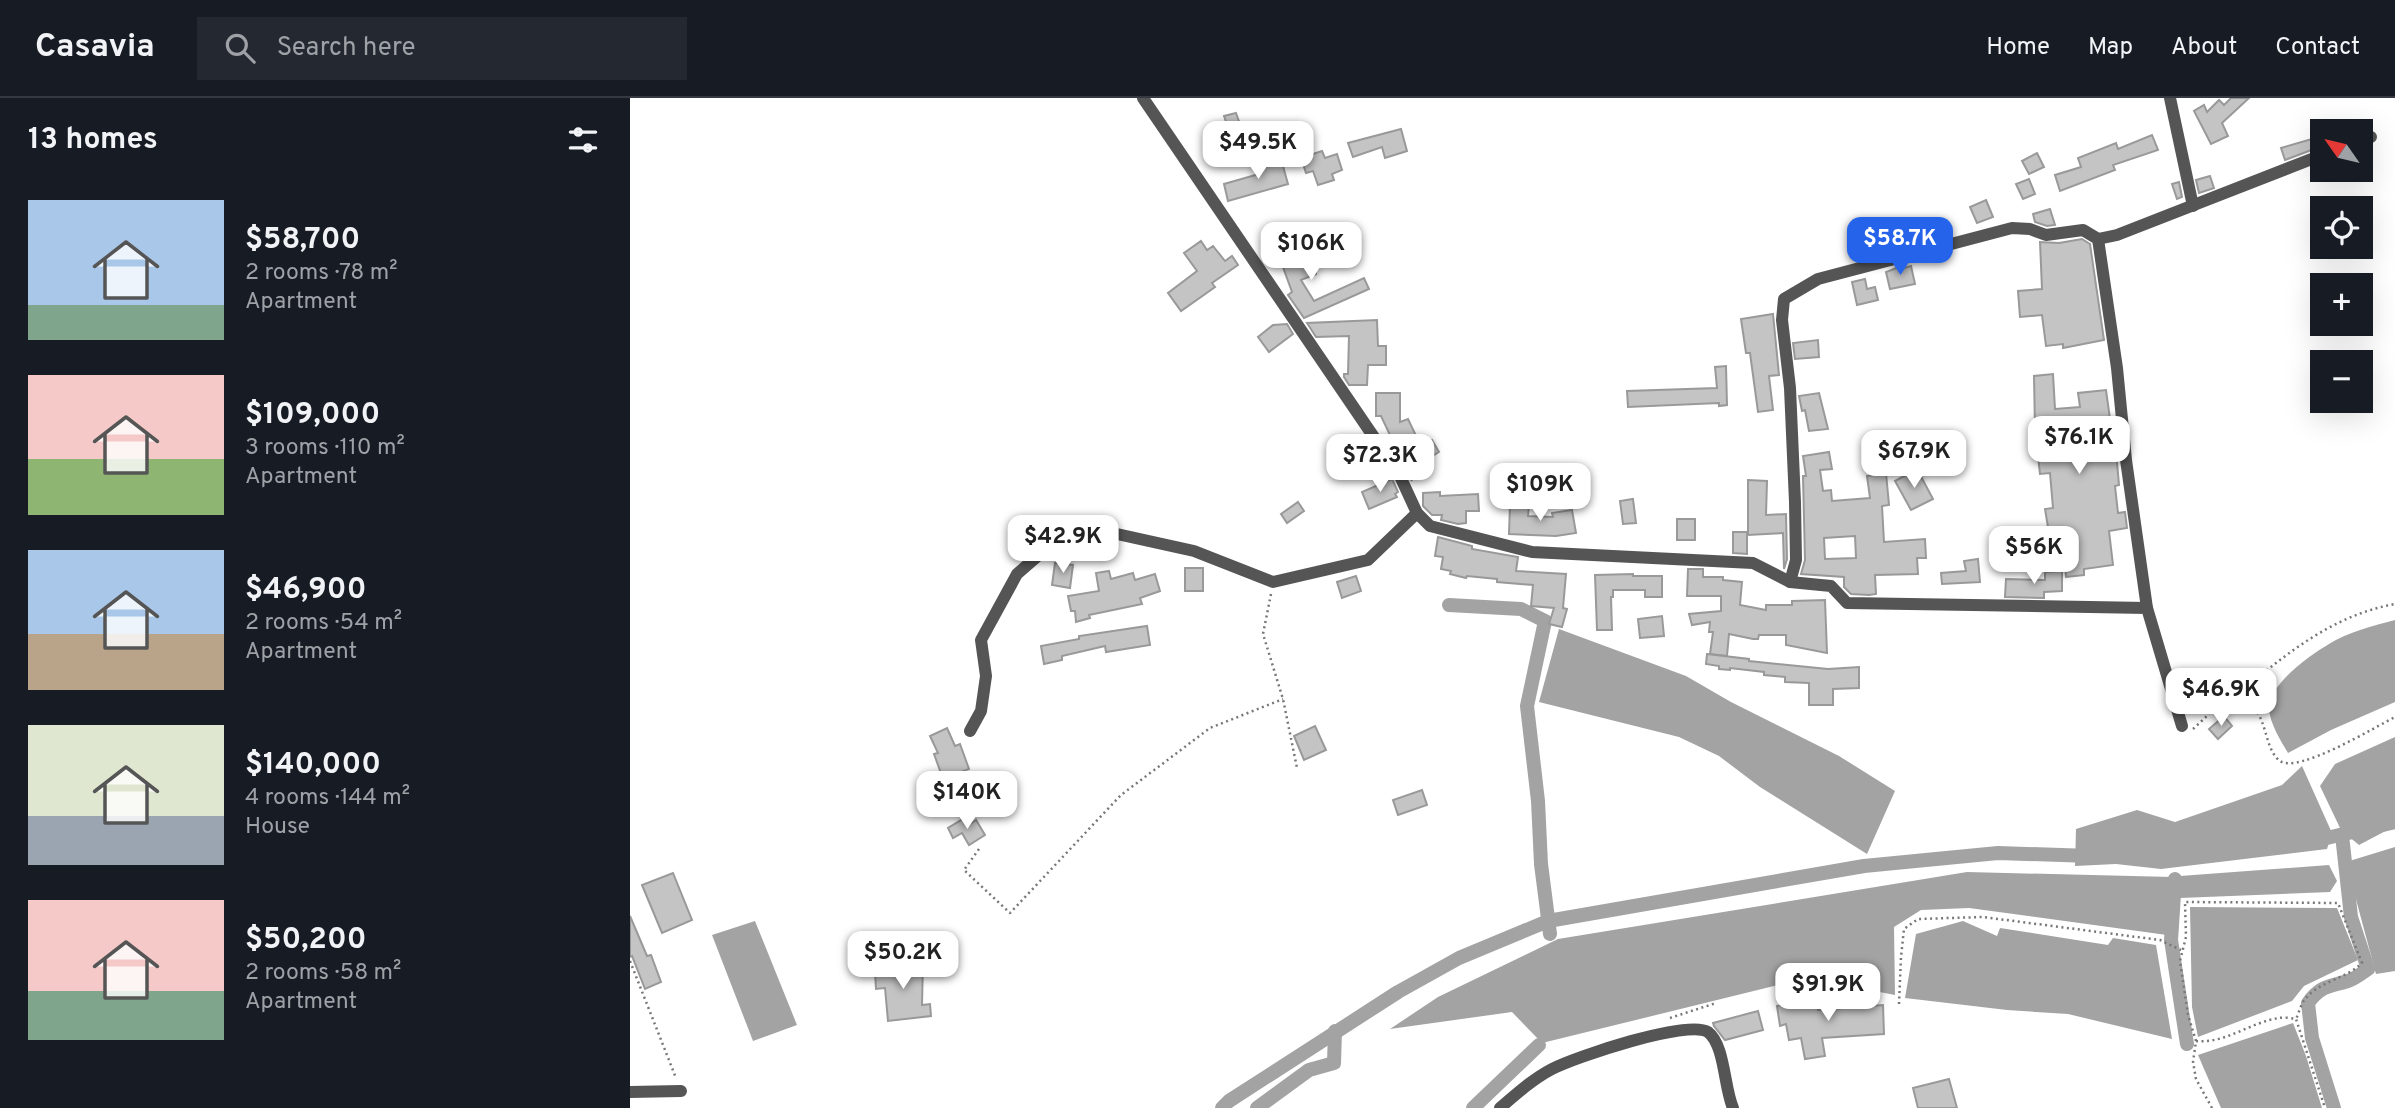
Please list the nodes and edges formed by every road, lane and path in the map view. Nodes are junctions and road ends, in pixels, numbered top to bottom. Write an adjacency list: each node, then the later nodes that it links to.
1 (1143, 98): 6 (street)
2 (2170, 98): 4 (street)
3 (2310, 160): 4 (street)
4 (2193, 206): 5 (street)
5 (2098, 239): 8 (street); 10 (street)
6 (1417, 513): 7 (street); 8 (street)
7 (1273, 582): 12 (path); 15 (street)
8 (1790, 582): 10 (street)
9 (2395, 604): 11 (path)
10 (2147, 608): 14 (street)
11 (2245, 688): 13 (path); 14 (path)
12 (1283, 699): 16 (path); 17 (path)
13 (2395, 717)
14 (2182, 726)
15 (970, 732)
16 (1297, 768)
17 (979, 849)
18 (2181, 950): 20 (path); 21 (path); 22 (path)
19 (630, 961): 23 (path)
20 (1899, 1004)
21 (2296, 1019): 22 (path); 28 (path)
22 (2196, 1041): 27 (path)
23 (681, 1091): 24 (street)
24 (630, 1092)
25 (1500, 1108): 26 (street)
26 (1734, 1108)
27 (2212, 1108)
28 (2325, 1108)

